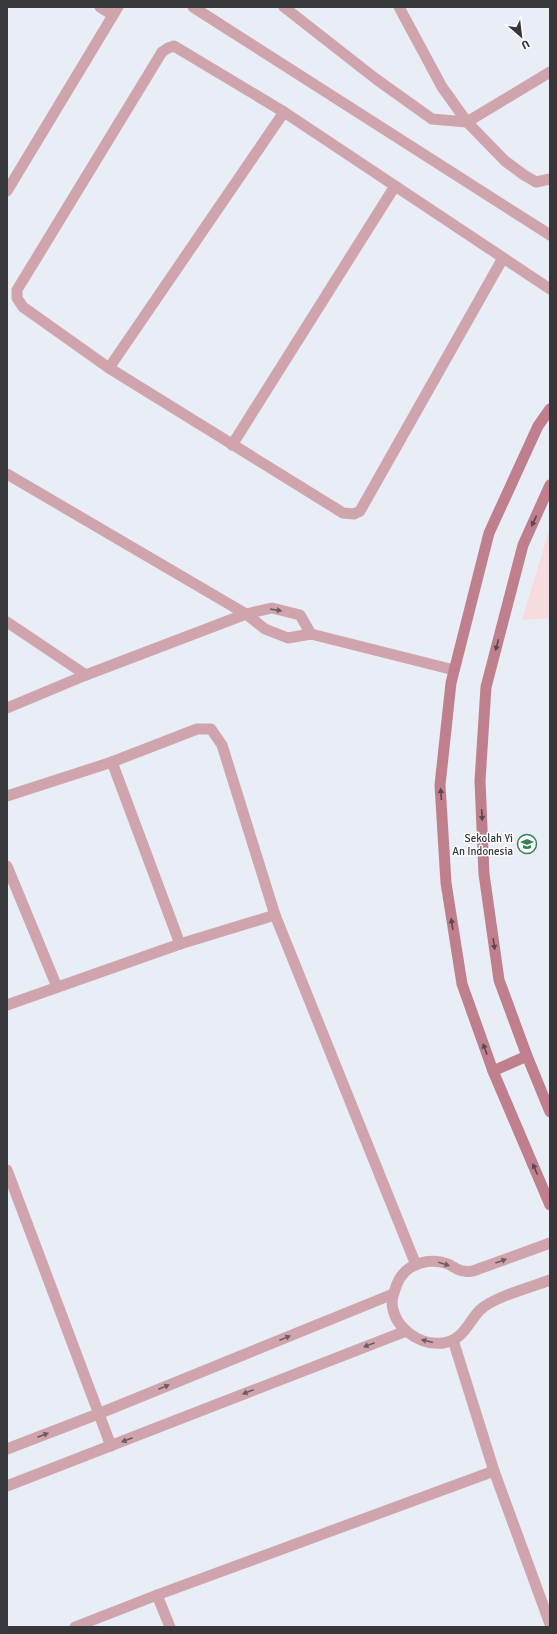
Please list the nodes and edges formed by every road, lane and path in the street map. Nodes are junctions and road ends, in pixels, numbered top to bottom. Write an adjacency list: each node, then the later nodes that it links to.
1 (100, 7): 5 (street)
2 (193, 7): 12 (street)
3 (284, 7): 8 (street)
4 (399, 7): 8 (street)
5 (115, 11): 11 (street)
6 (550, 72): 8 (street)
7 (284, 112): 10 (street); 15 (street); 15 (street)
8 (467, 122): 9 (street)
9 (550, 179)
10 (395, 186): 13 (street); 17 (street)
11 (7, 191)
12 (550, 235)
13 (503, 258): 14 (street); 17 (street)
14 (550, 289)
15 (109, 368): 17 (street)
16 (550, 409): 23 (main road)
17 (232, 445)
18 (7, 474): 20 (street)
19 (550, 485): 33 (main road, one-way to 33)
20 (246, 614): 22 (street); 22 (street, one-way to 22); 24 (street)
21 (7, 622): 24 (street)
22 (311, 634): 23 (street)
23 (454, 670): 34 (main road, one-way to 23)
24 (86, 675): 25 (street)
25 (7, 708)
26 (112, 762): 27 (street); 29 (street); 30 (street)
27 (7, 796)
28 (7, 866): 31 (street)
29 (275, 915): 30 (street); 39 (street)
30 (180, 944): 31 (street)
31 (57, 987): 32 (street)
32 (7, 1005)
33 (527, 1056): 34 (main road); 35 (main road)
34 (494, 1071): 37 (main road, one-way to 34)
35 (550, 1112)
36 (7, 1170): 44 (street)
37 (550, 1205)
38 (550, 1244): 39 (street, one-way to 38)
39 (416, 1265): 41 (street)
40 (550, 1280): 43 (street)
41 (393, 1294): 42 (street); 44 (street, one-way to 41)
42 (406, 1331): 43 (street, one-way to 42); 45 (street, one-way to 45)
43 (453, 1340): 47 (street)
44 (98, 1414): 45 (street); 46 (street, one-way to 44)
45 (111, 1446): 48 (street)
46 (7, 1449)
47 (494, 1471): 49 (street); 50 (street)
48 (7, 1486)
49 (157, 1595): 51 (street); 52 (street)
50 (550, 1624)
51 (75, 1627)
52 (170, 1627)

